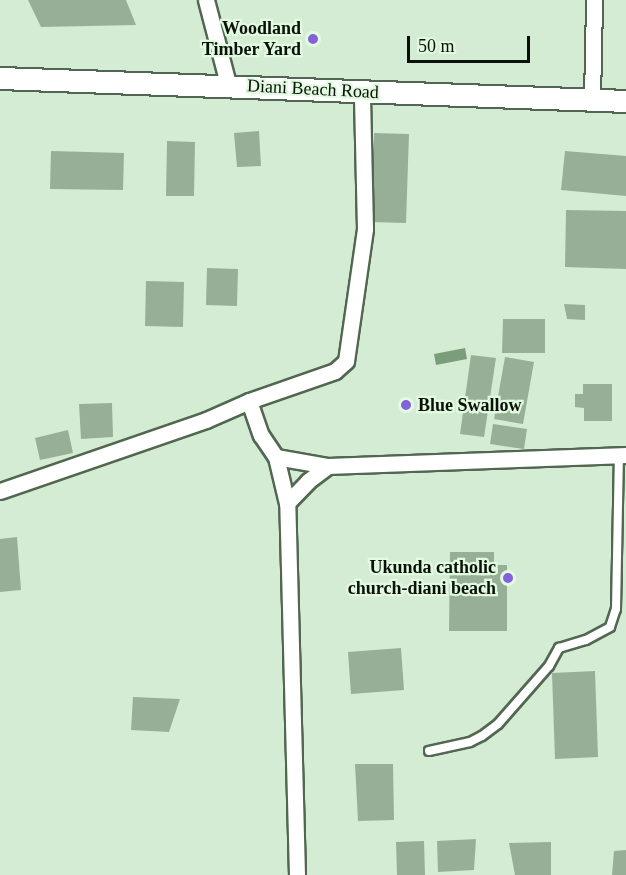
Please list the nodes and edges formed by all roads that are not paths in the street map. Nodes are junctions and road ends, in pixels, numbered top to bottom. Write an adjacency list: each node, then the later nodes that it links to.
1 (206, 0): 4 (street)
2 (594, 0): 6 (street)
3 (0, 78): 4 (main road, Diani Beach Road)
4 (228, 84): 5 (main road, Diani Beach Road)
5 (362, 92): 6 (main road, Diani Beach Road); 8 (street)
6 (592, 99): 7 (main road, Diani Beach Road)
7 (626, 101)
8 (249, 401): 10 (street); 12 (street)
9 (623, 456): 11 (street); 14 (lane)
10 (276, 457): 11 (street); 13 (street)
11 (328, 466): 13 (street)
12 (0, 491)
13 (287, 503): 15 (street)
14 (429, 751)
15 (297, 875)

